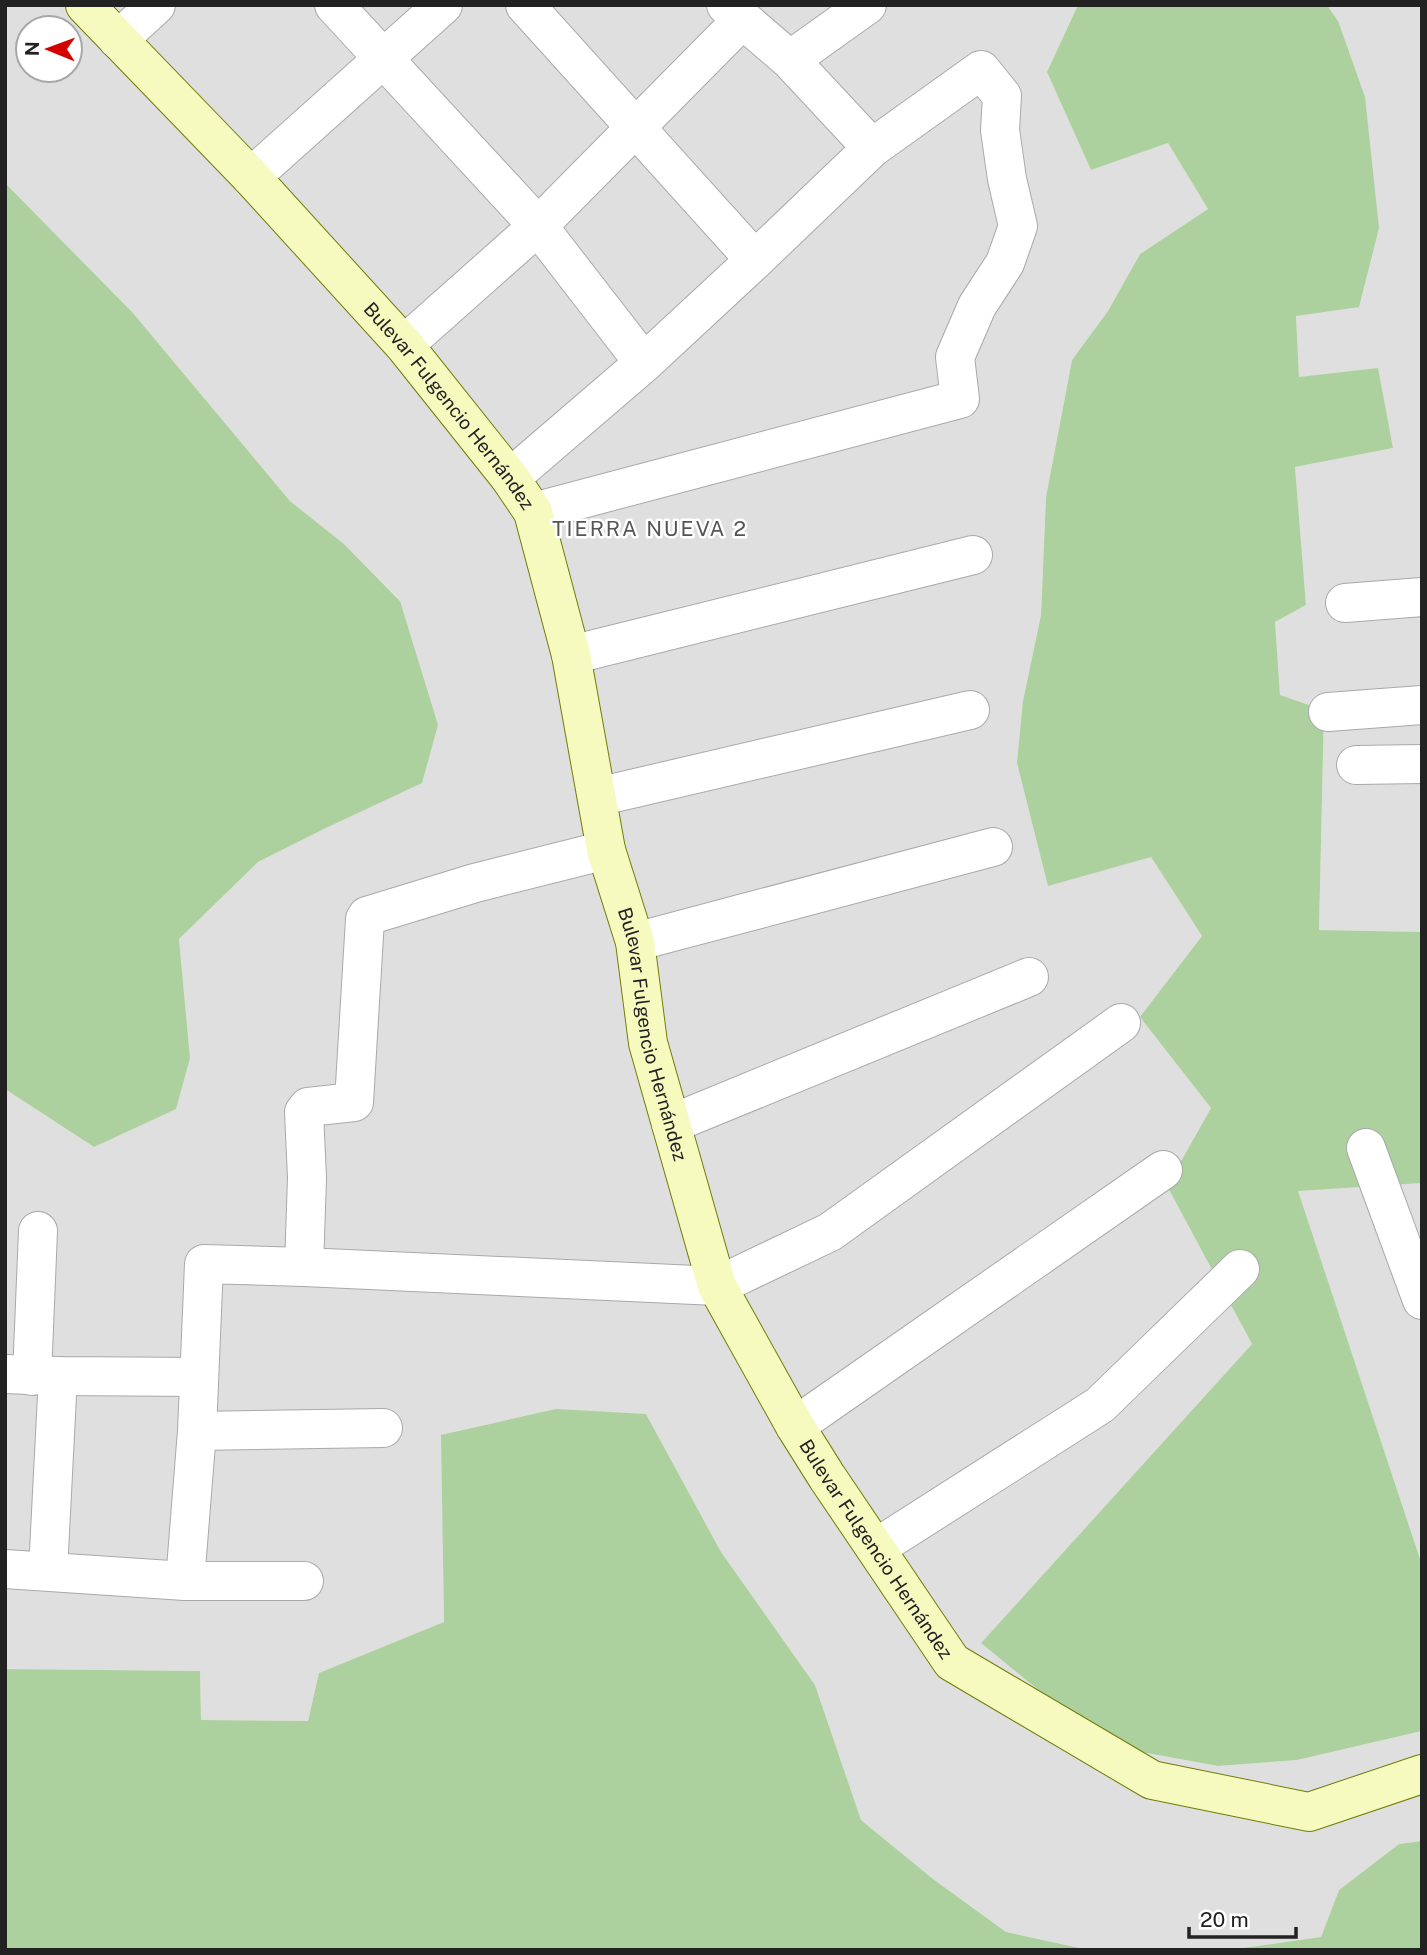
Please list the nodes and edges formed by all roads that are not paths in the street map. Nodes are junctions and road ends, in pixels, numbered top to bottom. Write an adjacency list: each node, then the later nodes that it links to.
1 (85, 5): 8 (street, Bulevar Fulgencio Hernández)
2 (156, 5): 8 (street)
3 (334, 5): 9 (street)
4 (443, 5): 9 (street)
5 (525, 5): 11 (street)
6 (867, 5): 10 (street)
7 (734, 13): 10 (street); 11 (street)
8 (118, 40): 13 (street, Bulevar Fulgencio Hernández)
9 (384, 58): 13 (street); 14 (street)
10 (790, 60): 12 (street)
11 (637, 127): 14 (street); 15 (street)
12 (872, 148): 15 (street); 19 (street)
13 (251, 177): 16 (street, Bulevar Fulgencio Hernández)
14 (538, 226): 16 (street); 17 (street)
15 (755, 260): 17 (street)
16 (404, 345): 18 (street, Bulevar Fulgencio Hernández)
17 (644, 363): 18 (street)
18 (510, 478): 19 (street, Bulevar Fulgencio Hernández)
19 (533, 512): 23 (street, Bulevar Fulgencio Hernández)
20 (973, 555): 23 (street)
21 (1422, 597): 22 (street)
22 (1345, 603)
23 (570, 655): 29 (street, Bulevar Fulgencio Hernández)
24 (1422, 705): 26 (street)
25 (970, 710): 29 (street)
26 (1328, 712)
27 (1422, 764): 28 (street)
28 (1356, 765)
29 (597, 797): 31 (street, Bulevar Fulgencio Hernández)
30 (993, 847): 32 (street)
31 (606, 850): 32 (street, Bulevar Fulgencio Hernández); 39 (street)
32 (635, 942): 35 (street, Bulevar Fulgencio Hernández)
33 (1029, 977): 35 (street)
34 (1121, 1023): 41 (street)
35 (671, 1124): 41 (street, Bulevar Fulgencio Hernández)
36 (1366, 1148): 42 (street)
37 (1163, 1170): 45 (street)
38 (38, 1231): 43 (street)
39 (304, 1267): 41 (street); 44 (street)
40 (1240, 1269): 48 (street)
41 (717, 1286): 45 (street, Bulevar Fulgencio Hernández)
42 (1422, 1300)
43 (32, 1376): 44 (street); 50 (street)
44 (199, 1377): 47 (street)
45 (795, 1426): 48 (street, Bulevar Fulgencio Hernández)
46 (383, 1428): 47 (street)
47 (197, 1431): 51 (street)
48 (876, 1548): 53 (street, Bulevar Fulgencio Hernández)
49 (5, 1569): 50 (street)
50 (48, 1571): 51 (street)
51 (184, 1581): 52 (street)
52 (304, 1581)
53 (1422, 1774)

